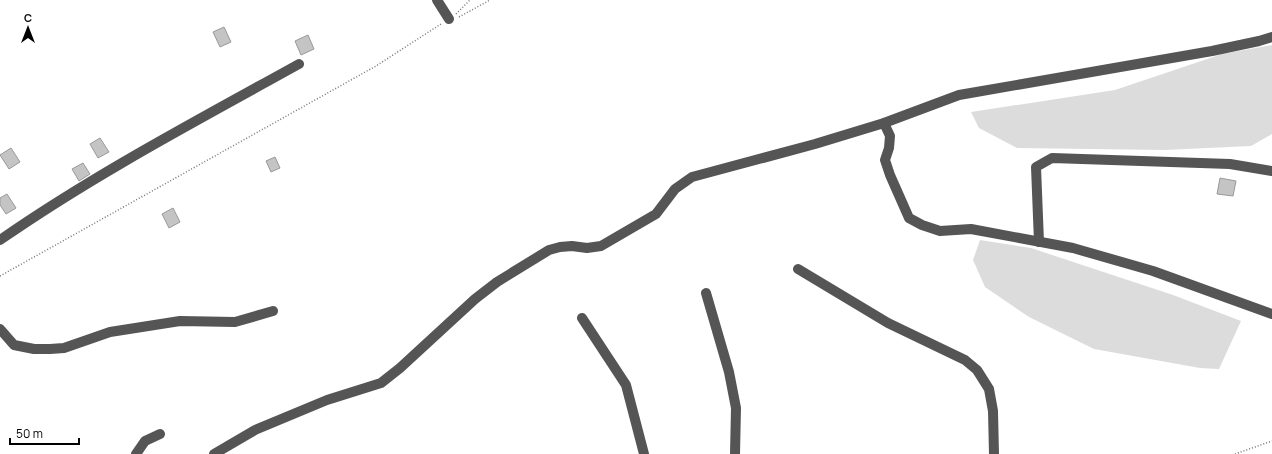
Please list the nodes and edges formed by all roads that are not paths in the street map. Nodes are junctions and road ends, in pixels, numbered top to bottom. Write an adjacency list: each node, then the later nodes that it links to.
1 (438, 0): 2 (street)
2 (451, 20)
3 (1272, 37): 5 (street)
4 (299, 64): 7 (street)
5 (884, 123): 8 (street); 17 (street)
6 (1272, 171): 8 (street)
7 (0, 240)
8 (1039, 242): 12 (street)
9 (798, 269): 20 (street)
10 (706, 294): 19 (street)
11 (273, 311): 14 (street)
12 (1272, 314)
13 (582, 318): 18 (street)
14 (0, 329)
15 (160, 434): 16 (street)
16 (136, 454)
17 (214, 454)
18 (644, 454)
19 (736, 454)
20 (994, 454)

